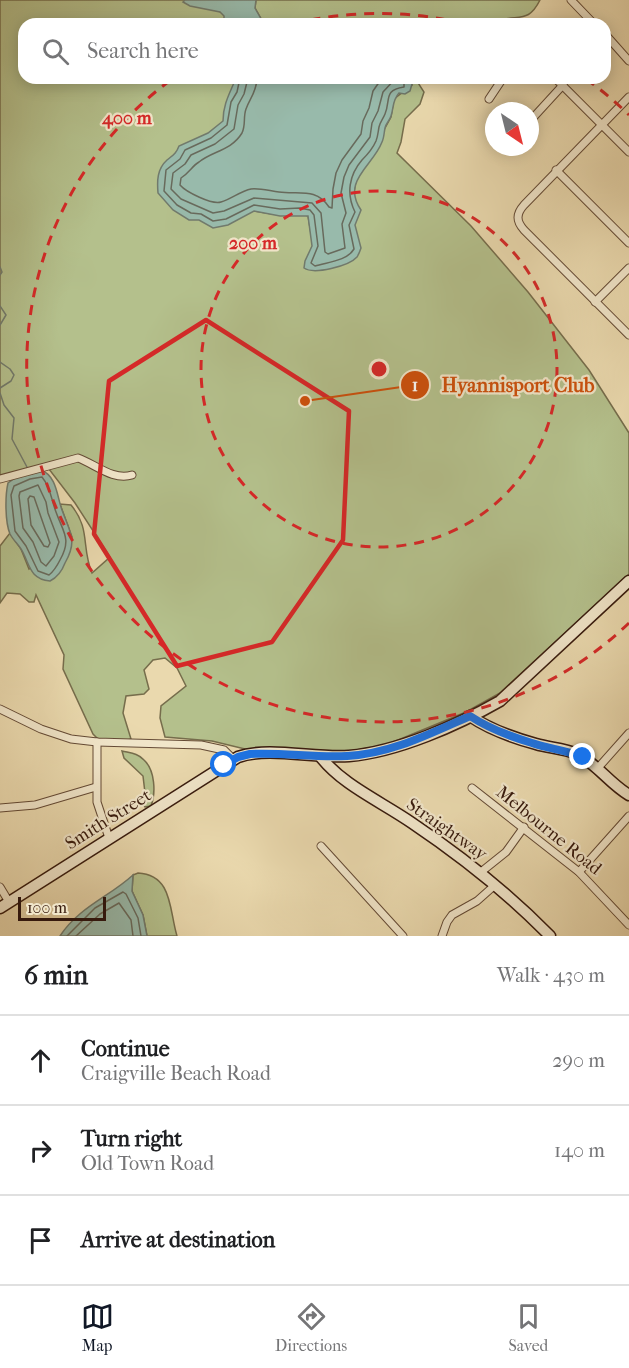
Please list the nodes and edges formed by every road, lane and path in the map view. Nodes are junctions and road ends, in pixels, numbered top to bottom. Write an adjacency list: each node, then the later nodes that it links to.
1 (571, 0): 2 (street)
2 (588, 18)
3 (611, 41): 4 (street)
4 (629, 61)
5 (499, 84): 8 (street)
6 (563, 85): 9 (street); 10 (street)
7 (629, 97): 10 (street)
8 (489, 99)
9 (539, 111)
10 (602, 124): 11 (street); 12 (street)
11 (629, 152)
12 (556, 170): 13 (street); 15 (street)
13 (629, 243)
14 (629, 267): 15 (street)
15 (595, 302): 16 (street)
16 (629, 335)
17 (132, 475): 18 (street)
18 (0, 479)
19 (629, 581): 21 (main road)
20 (0, 709): 23 (street)
21 (470, 716): 24 (main road); 26 (main road)
22 (629, 733): 26 (street)
23 (97, 742): 25 (street); 27 (street)
24 (320, 756): 25 (main road); 35 (main road, Straightway)
25 (233, 759): 33 (main road, Smith Street)
26 (597, 769): 29 (main road)
27 (96, 787): 30 (street); 33 (street)
28 (472, 788): 32 (street, Melbourne Road)
29 (629, 795)
30 (0, 808)
31 (629, 816): 36 (street)
32 (524, 827): 35 (street); 36 (street, Melbourne Road)
33 (109, 838): 39 (main road, Smith Street)
34 (321, 846): 41 (street)
35 (481, 872): 37 (main road, Straightway)
36 (579, 872): 40 (street, Melbourne Road)
37 (495, 885): 42 (street); 43 (main road, Straightway)
38 (0, 887): 39 (street)
39 (4, 905)
40 (629, 925)
41 (403, 936)
42 (442, 936)
43 (550, 936)

